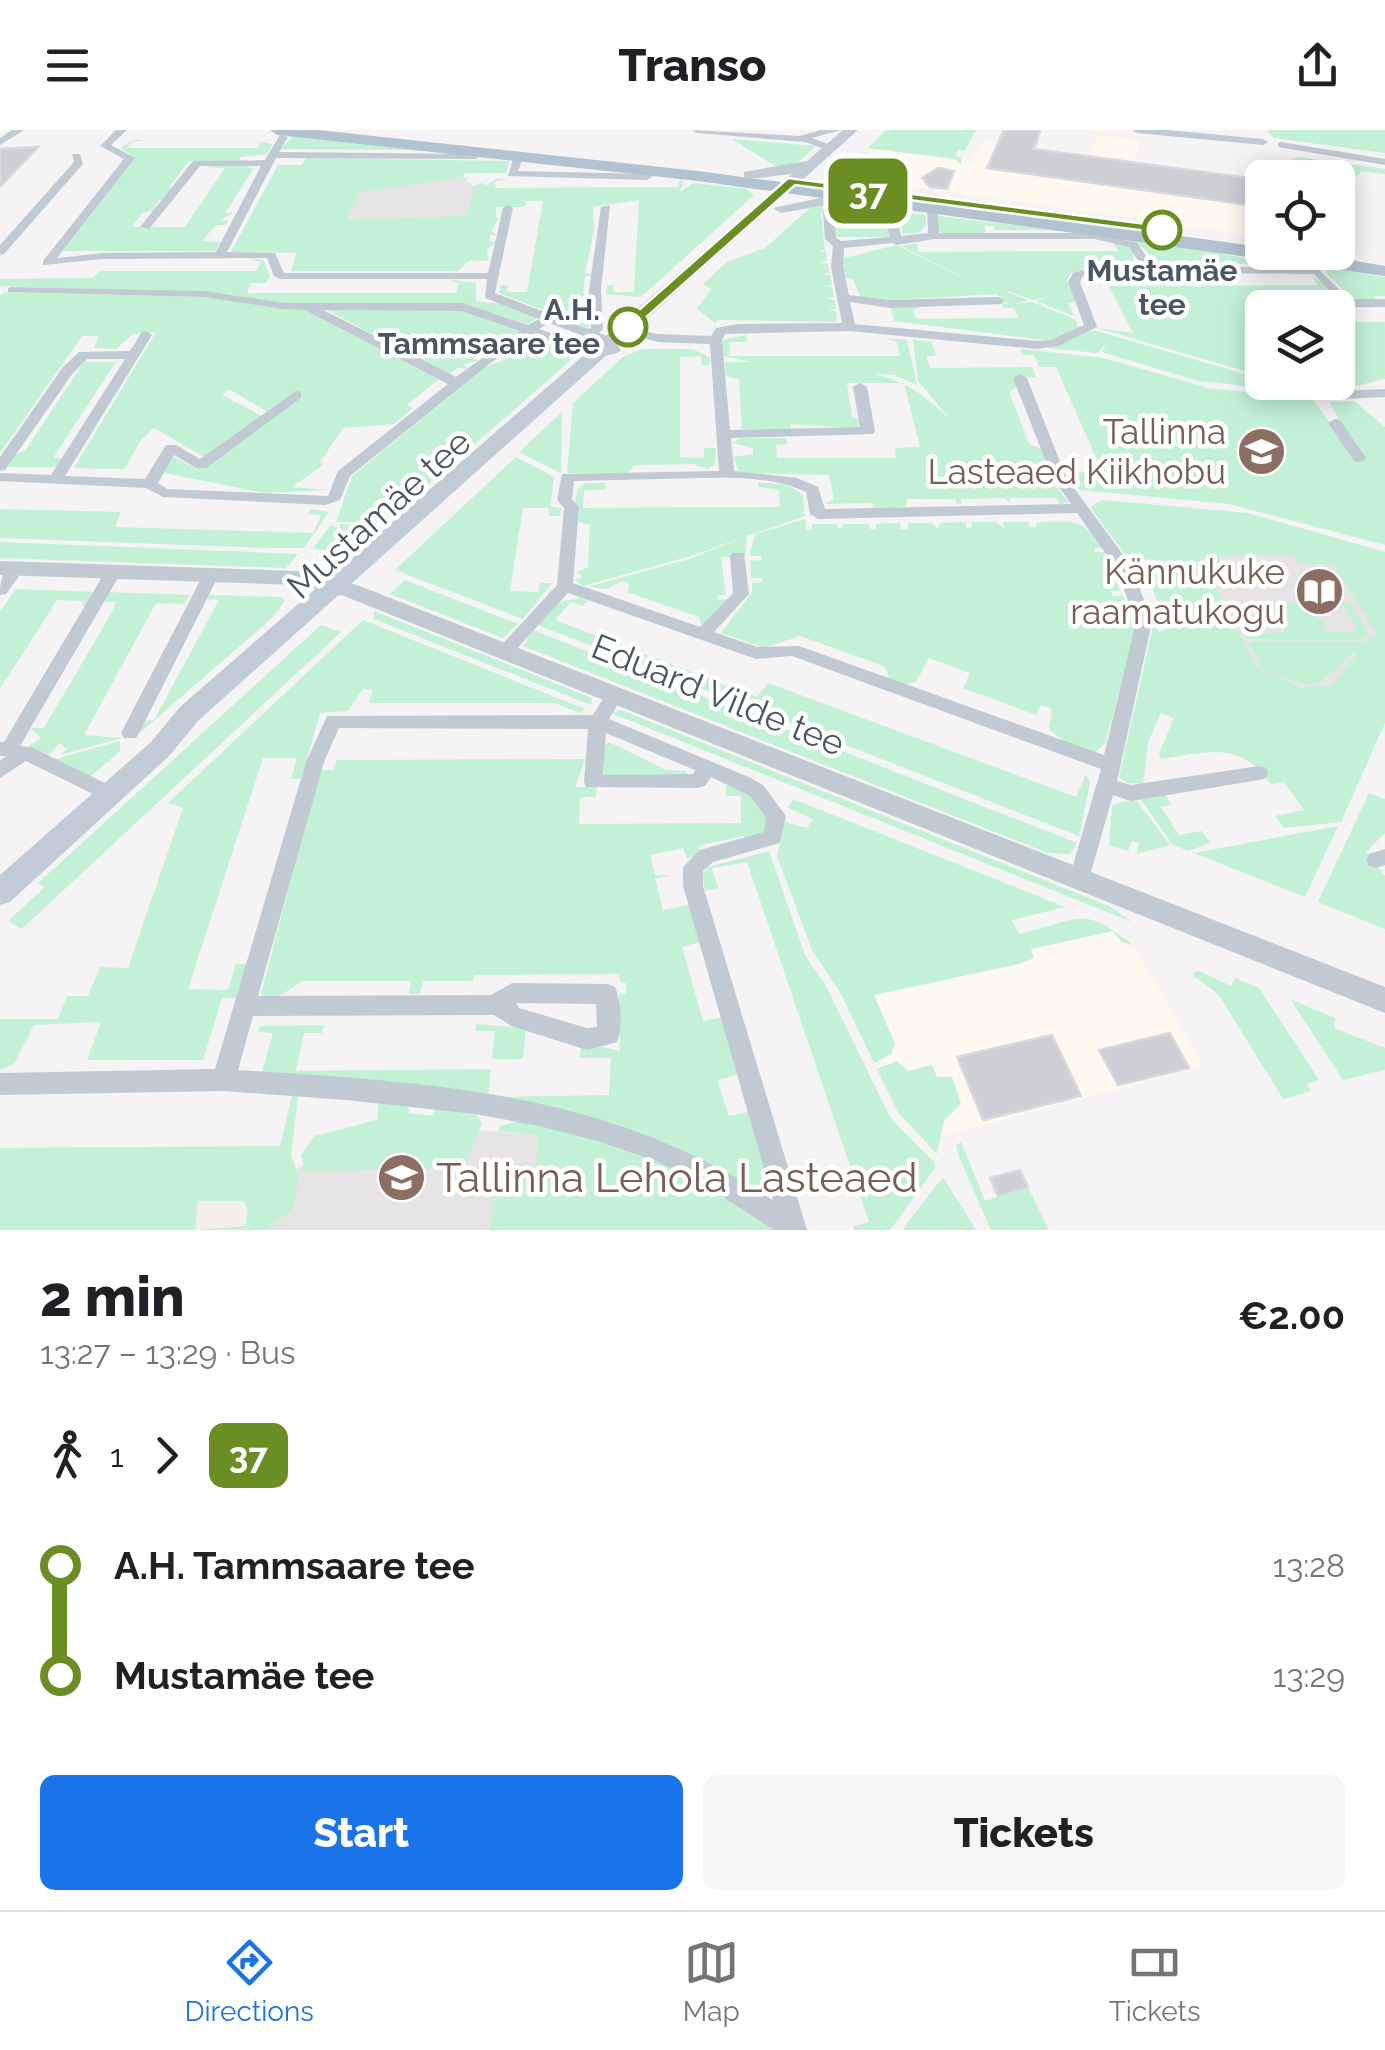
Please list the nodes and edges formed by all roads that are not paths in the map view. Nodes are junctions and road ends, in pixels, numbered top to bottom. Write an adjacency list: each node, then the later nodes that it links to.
1 (19, 130): 12 (street)
2 (122, 130): 37 (street)
3 (338, 130): 22 (main road)
4 (697, 130): 11 (street)
5 (836, 130): 11 (street)
6 (851, 130): 16 (main road, Mustamäe tee)
7 (870, 130): 16 (main road, Mustamäe tee)
8 (1137, 130): 13 (street)
9 (1260, 130): 13 (street)
10 (280, 134): 15 (main road); 18 (street)
11 (785, 139): 16 (street)
12 (0, 142)
13 (1264, 144): 20 (street)
14 (76, 156): 36 (street)
15 (519, 156): 21 (street); 22 (main road)
16 (832, 156): 19 (main road, Mustamäe tee); 23 (main road, Mustamäe tee); 24 (main road)
17 (473, 157): 18 (street)
18 (271, 159): 30 (street); 37 (street)
19 (816, 160): 22 (main road); 23 (main road, Mustamäe tee)
20 (1385, 162)
21 (646, 177)
22 (745, 178): 23 (main road); 26 (main road)
23 (797, 186): 24 (main road); 25 (main road); 26 (main road, Mustamäe tee)
24 (891, 194): 33 (main road)
25 (848, 197): 26 (main road); 27 (main road)
26 (773, 206): 55 (main road, Mustamäe tee)
27 (932, 206): 31 (street); 34 (main road)
28 (606, 207): 55 (street)
29 (508, 208): 42 (street)
30 (146, 228)
31 (934, 236): 32 (street); 41 (street)
32 (891, 243): 35 (street); 35 (street)
33 (1245, 247)
34 (1245, 247)
35 (838, 251): 45 (street)
36 (0, 252)
37 (220, 255): 42 (street)
38 (1355, 261): 40 (main road)
39 (1355, 263): 40 (main road)
40 (1385, 267)
41 (1150, 269): 44 (street); 52 (street)
42 (492, 276): 51 (street)
43 (11, 290): 49 (street)
44 (1335, 290)
45 (844, 298): 46 (street); 52 (street)
46 (998, 301)
47 (1355, 303): 48 (street)
48 (1385, 303)
49 (284, 306): 50 (street)
50 (307, 307): 53 (street); 59 (street)
51 (546, 319): 53 (street); 55 (street)
52 (849, 327): 56 (street)
53 (532, 330): 55 (street); 59 (street)
54 (146, 335): 57 (street)
55 (610, 340): 56 (street); 78 (main road, Mustamäe tee)
56 (716, 340): 65 (street)
57 (134, 355): 67 (street); 70 (street)
58 (1020, 378): 72 (street)
59 (457, 383): 71 (street)
60 (860, 388): 65 (street)
61 (1385, 394): 63 (street)
62 (296, 395): 71 (street)
63 (1355, 395)
64 (1335, 423): 66 (street)
65 (726, 434): 68 (street)
66 (1359, 458)
67 (0, 468)
68 (727, 474): 72 (street); 77 (street)
69 (0, 477): 70 (street)
70 (56, 479): 71 (street)
71 (150, 484)
72 (1082, 508): 86 (street)
73 (738, 557): 80 (street)
74 (8, 568): 75 (street, Eduard Vilde tee); 79 (street)
75 (114, 572): 76 (street, Eduard Vilde tee); 85 (street)
76 (211, 574): 78 (street, Eduard Vilde tee); 84 (street)
77 (565, 586): 80 (street); 81 (street)
78 (343, 588): 81 (street, Eduard Vilde tee); 91 (main road, Mustamäe tee)
79 (0, 590)
80 (703, 634): 86 (street)
81 (505, 650): 82 (street, Eduard Vilde tee)
82 (615, 694): 83 (street); 92 (street, Eduard Vilde tee)
83 (598, 722): 87 (street); 87 (street); 96 (street)
84 (130, 733)
85 (11, 750): 88 (street); 91 (street)
86 (1110, 765): 90 (street)
87 (706, 769): 99 (street)
88 (0, 771)
89 (1260, 773): 90 (street)
90 (1106, 786): 92 (street)
91 (110, 794): 93 (main road, Mustamäe tee)
92 (1078, 879): 94 (street, Eduard Vilde tee)
93 (0, 893)
94 (1385, 1000)
95 (494, 1005): 95 (street); 96 (street)
96 (245, 1006): 97 (street)
97 (223, 1080): 98 (street); 99 (street)
98 (0, 1084)
99 (793, 1229)

